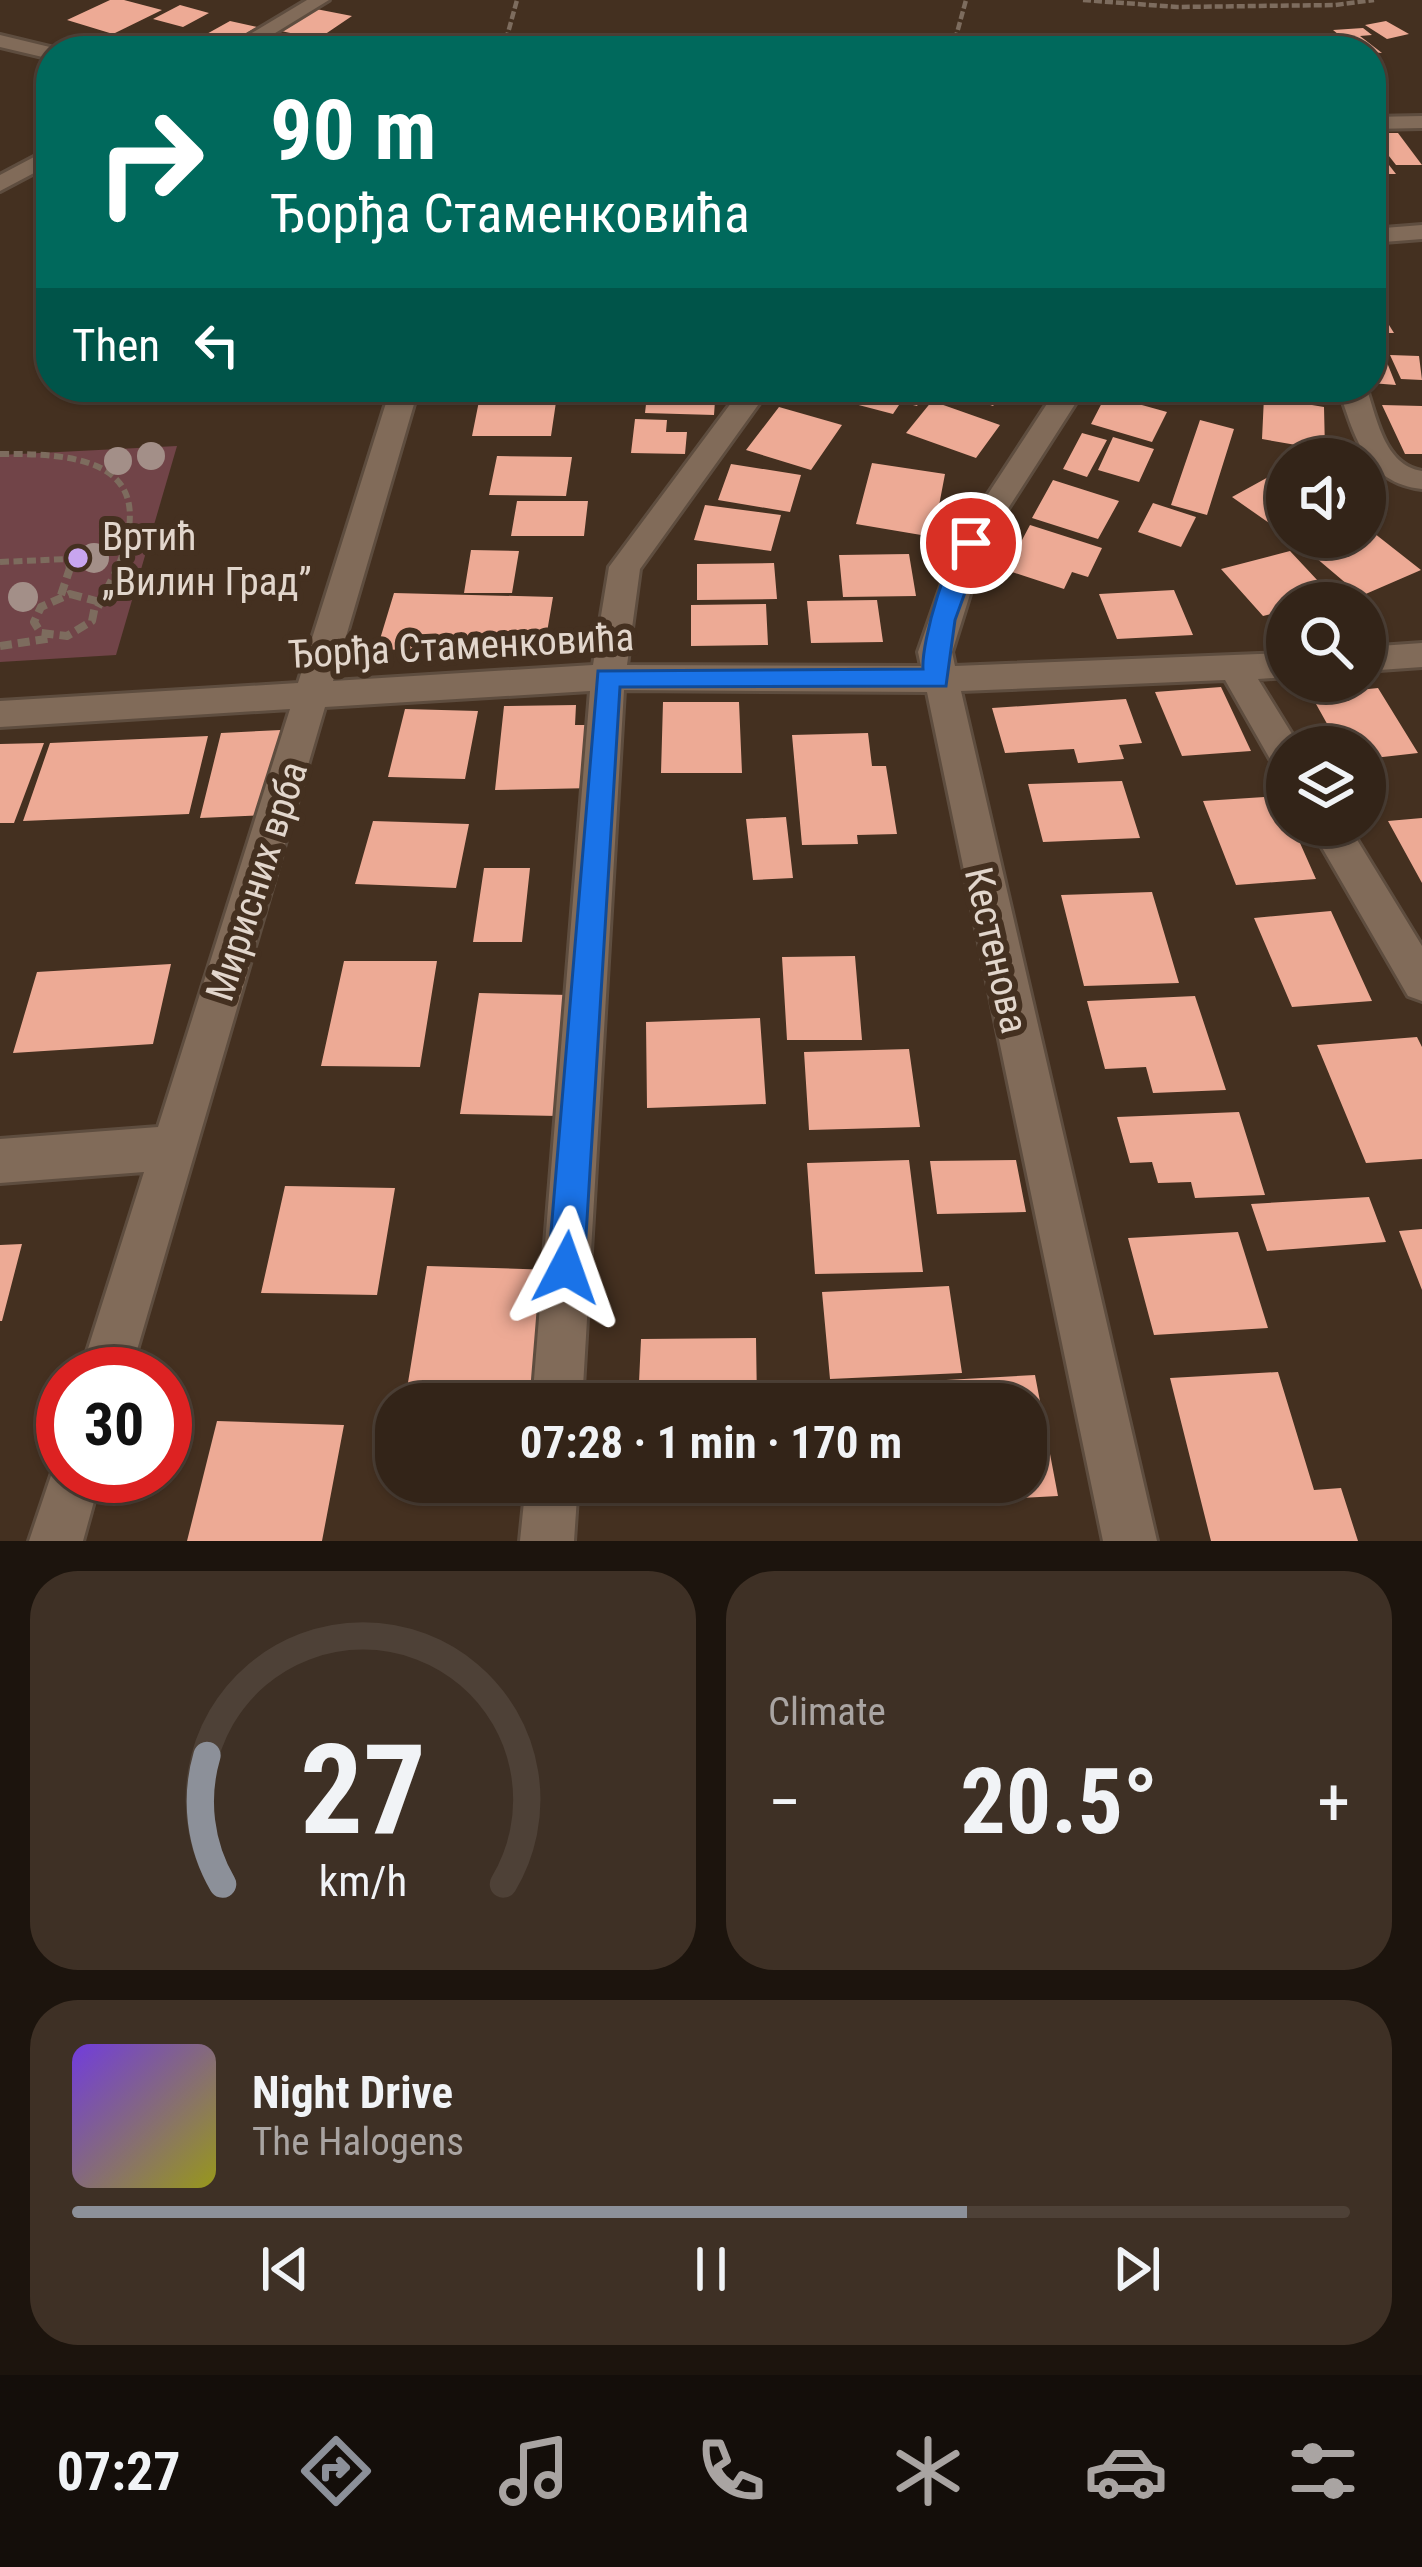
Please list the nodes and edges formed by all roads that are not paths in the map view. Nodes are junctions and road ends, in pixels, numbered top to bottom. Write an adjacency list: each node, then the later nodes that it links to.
1 (320, 0): 2 (street)
2 (258, 36)
3 (0, 41): 4 (street)
4 (36, 49)
5 (1422, 122): 6 (street)
6 (1386, 123)
7 (0, 153): 8 (street)
8 (36, 158)
9 (36, 164): 10 (street)
10 (0, 184)
11 (1422, 232): 12 (street)
12 (1386, 235)
13 (401, 402): 24 (street, Мирисних врба)
14 (747, 402): 22 (street)
15 (1062, 402): 23 (street, Кестенова)
16 (1358, 402): 17 (street)
17 (1422, 480)
18 (1422, 655): 19 (street)
19 (1386, 658)
20 (1266, 667): 21 (street, Ђорђа Стаменковића)
21 (1235, 670): 23 (street, Ђорђа Стаменковића); 26 (street)
22 (608, 677): 23 (street, Ђорђа Стаменковића); 24 (street, Ђорђа Стаменковића); 32 (street)
23 (937, 679): 37 (street, Кестенова)
24 (315, 693): 25 (street, Ђорђа Стаменковића); 29 (street, Мирисних врба)
25 (0, 714)
26 (1269, 726)
27 (1340, 846): 28 (street)
28 (1422, 983)
29 (171, 1148): 30 (street); 31 (street, Мирисних врба)
30 (0, 1161)
31 (113, 1347)
32 (558, 1383)
33 (67, 1503): 35 (street)
34 (551, 1503): 36 (street)
35 (56, 1541)
36 (548, 1541)
37 (1130, 1541)

